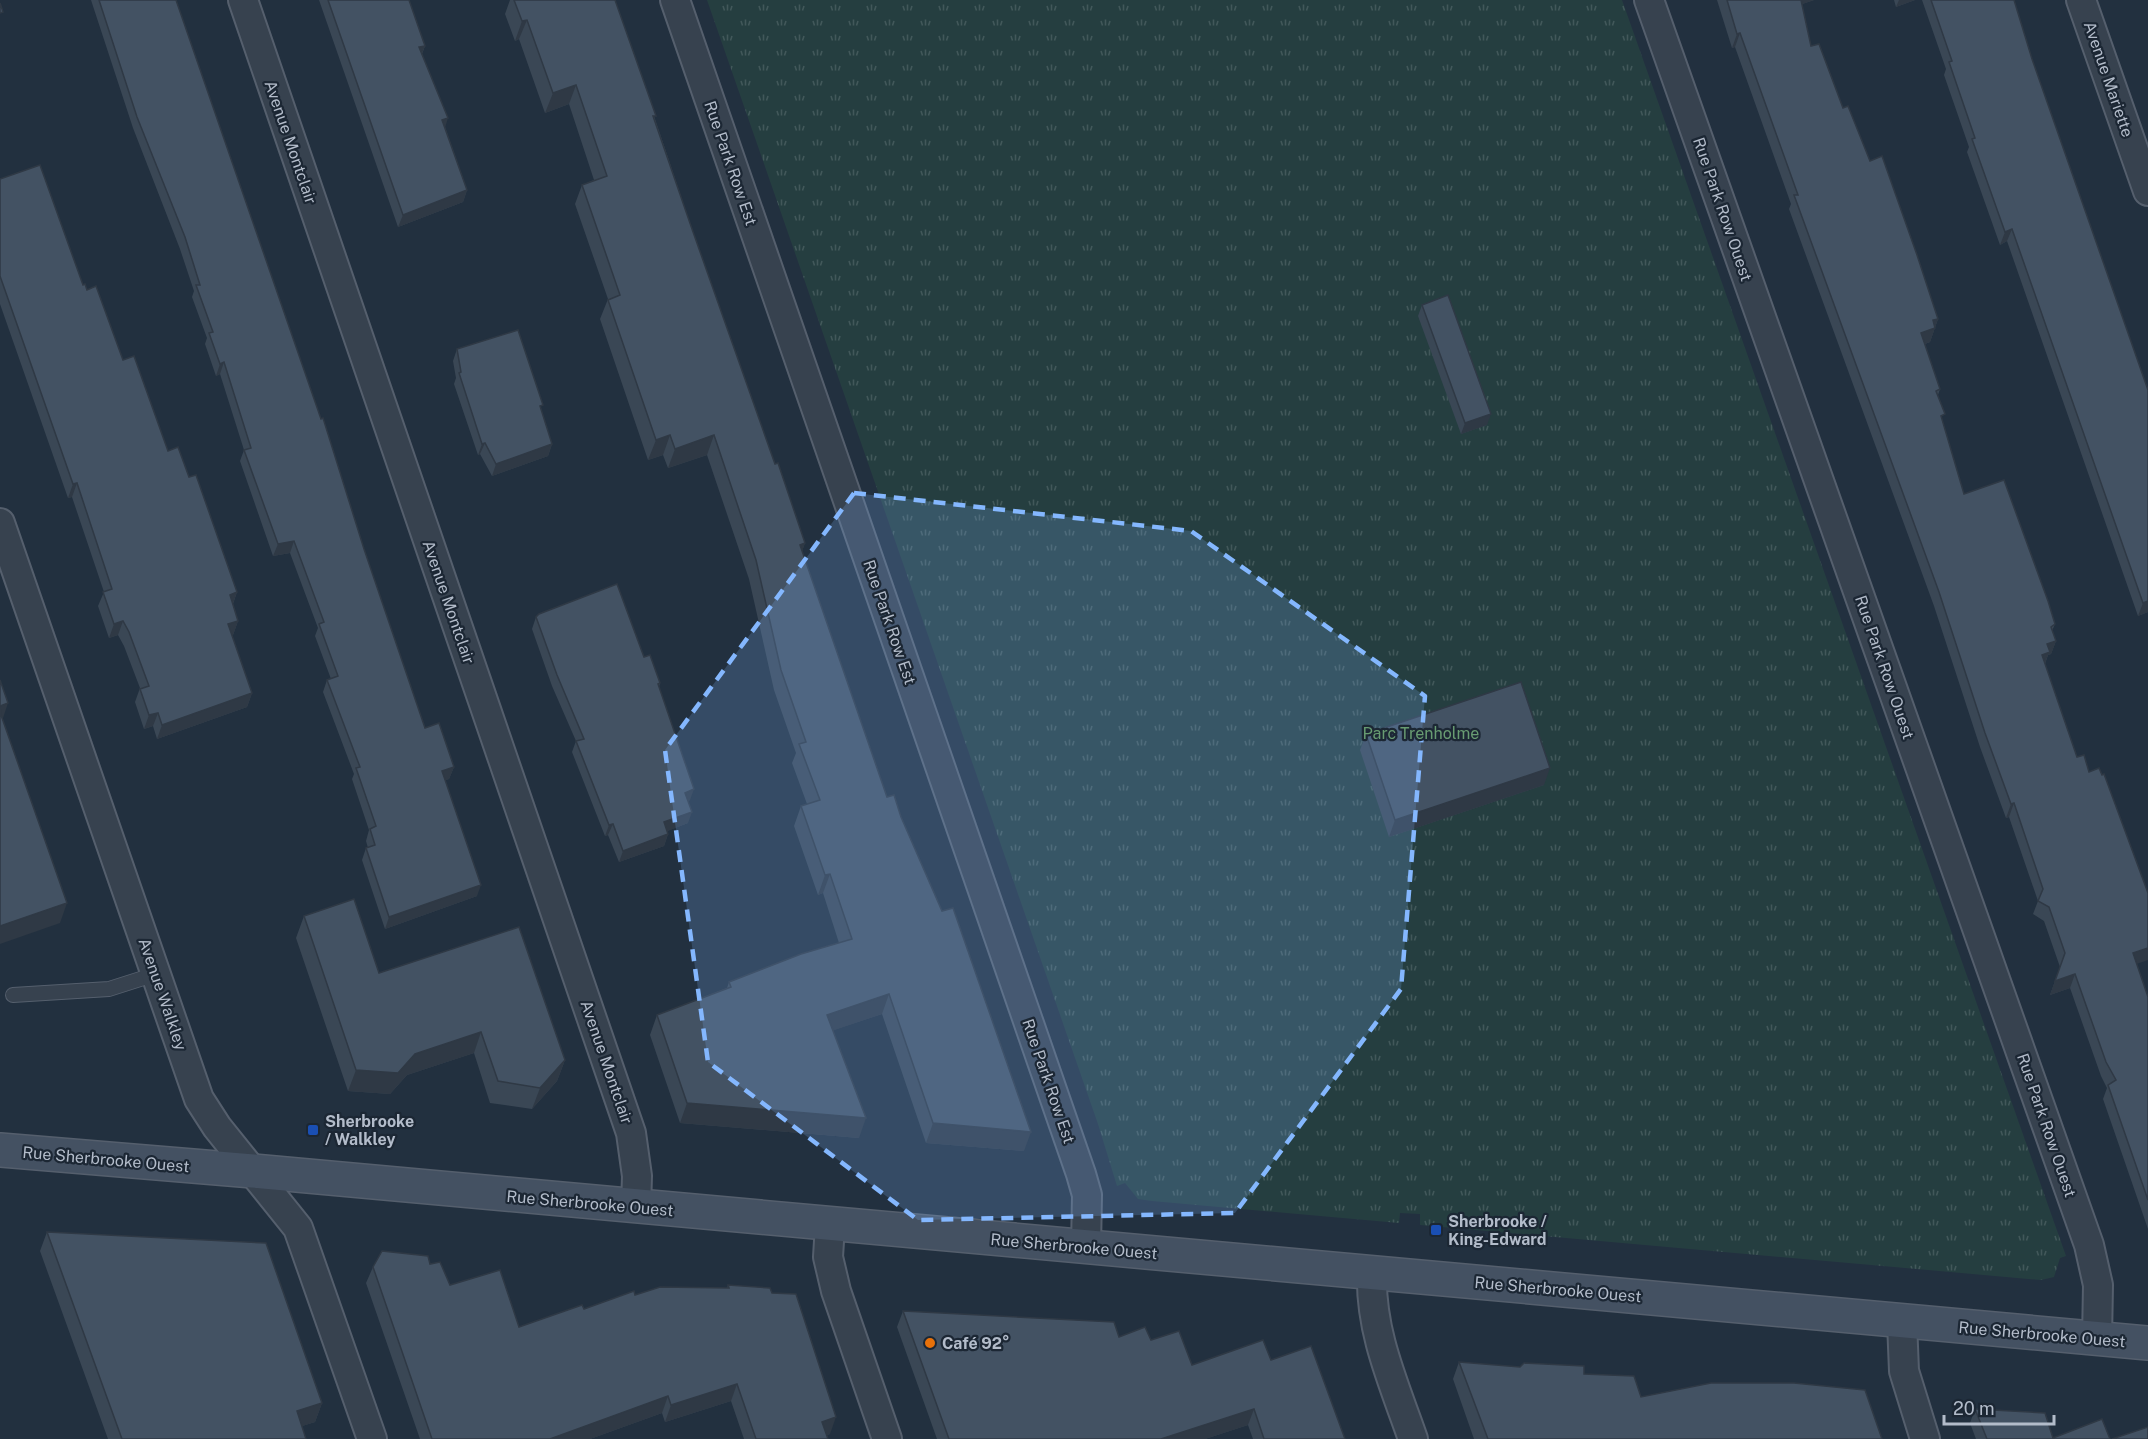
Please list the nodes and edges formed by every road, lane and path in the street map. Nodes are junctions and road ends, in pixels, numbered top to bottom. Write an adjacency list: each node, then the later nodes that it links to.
1 (243, 0): 11 (street, Avenue Montclair)
2 (675, 0): 13 (street, Rue Park Row Est)
3 (1649, 0): 16 (street, Rue Park Row Ouest)
4 (2081, 0): 5 (street, Avenue Mariette)
5 (2148, 191)
6 (0, 523): 7 (street, Avenue Walkley)
7 (156, 974): 8 (lane); 10 (street, Avenue Walkley)
8 (13, 995)
9 (0, 1150): 10 (main road, Rue Sherbrooke Ouest)
10 (253, 1171): 11 (main road, Rue Sherbrooke Ouest); 18 (street, Avenue Walkley)
11 (636, 1208): 12 (main road, Rue Sherbrooke Ouest)
12 (830, 1225): 13 (main road, Rue Sherbrooke Ouest); 19 (street)
13 (1086, 1247): 14 (main road, Rue Sherbrooke Ouest)
14 (1372, 1273): 15 (main road, Rue Sherbrooke Ouest); 20 (street)
15 (1902, 1322): 16 (main road, Rue Sherbrooke Ouest); 21 (street)
16 (2097, 1339): 17 (main road, Rue Sherbrooke Ouest)
17 (2148, 1343)
18 (372, 1439)
19 (887, 1439)
20 (1413, 1439)
21 (1925, 1439)

